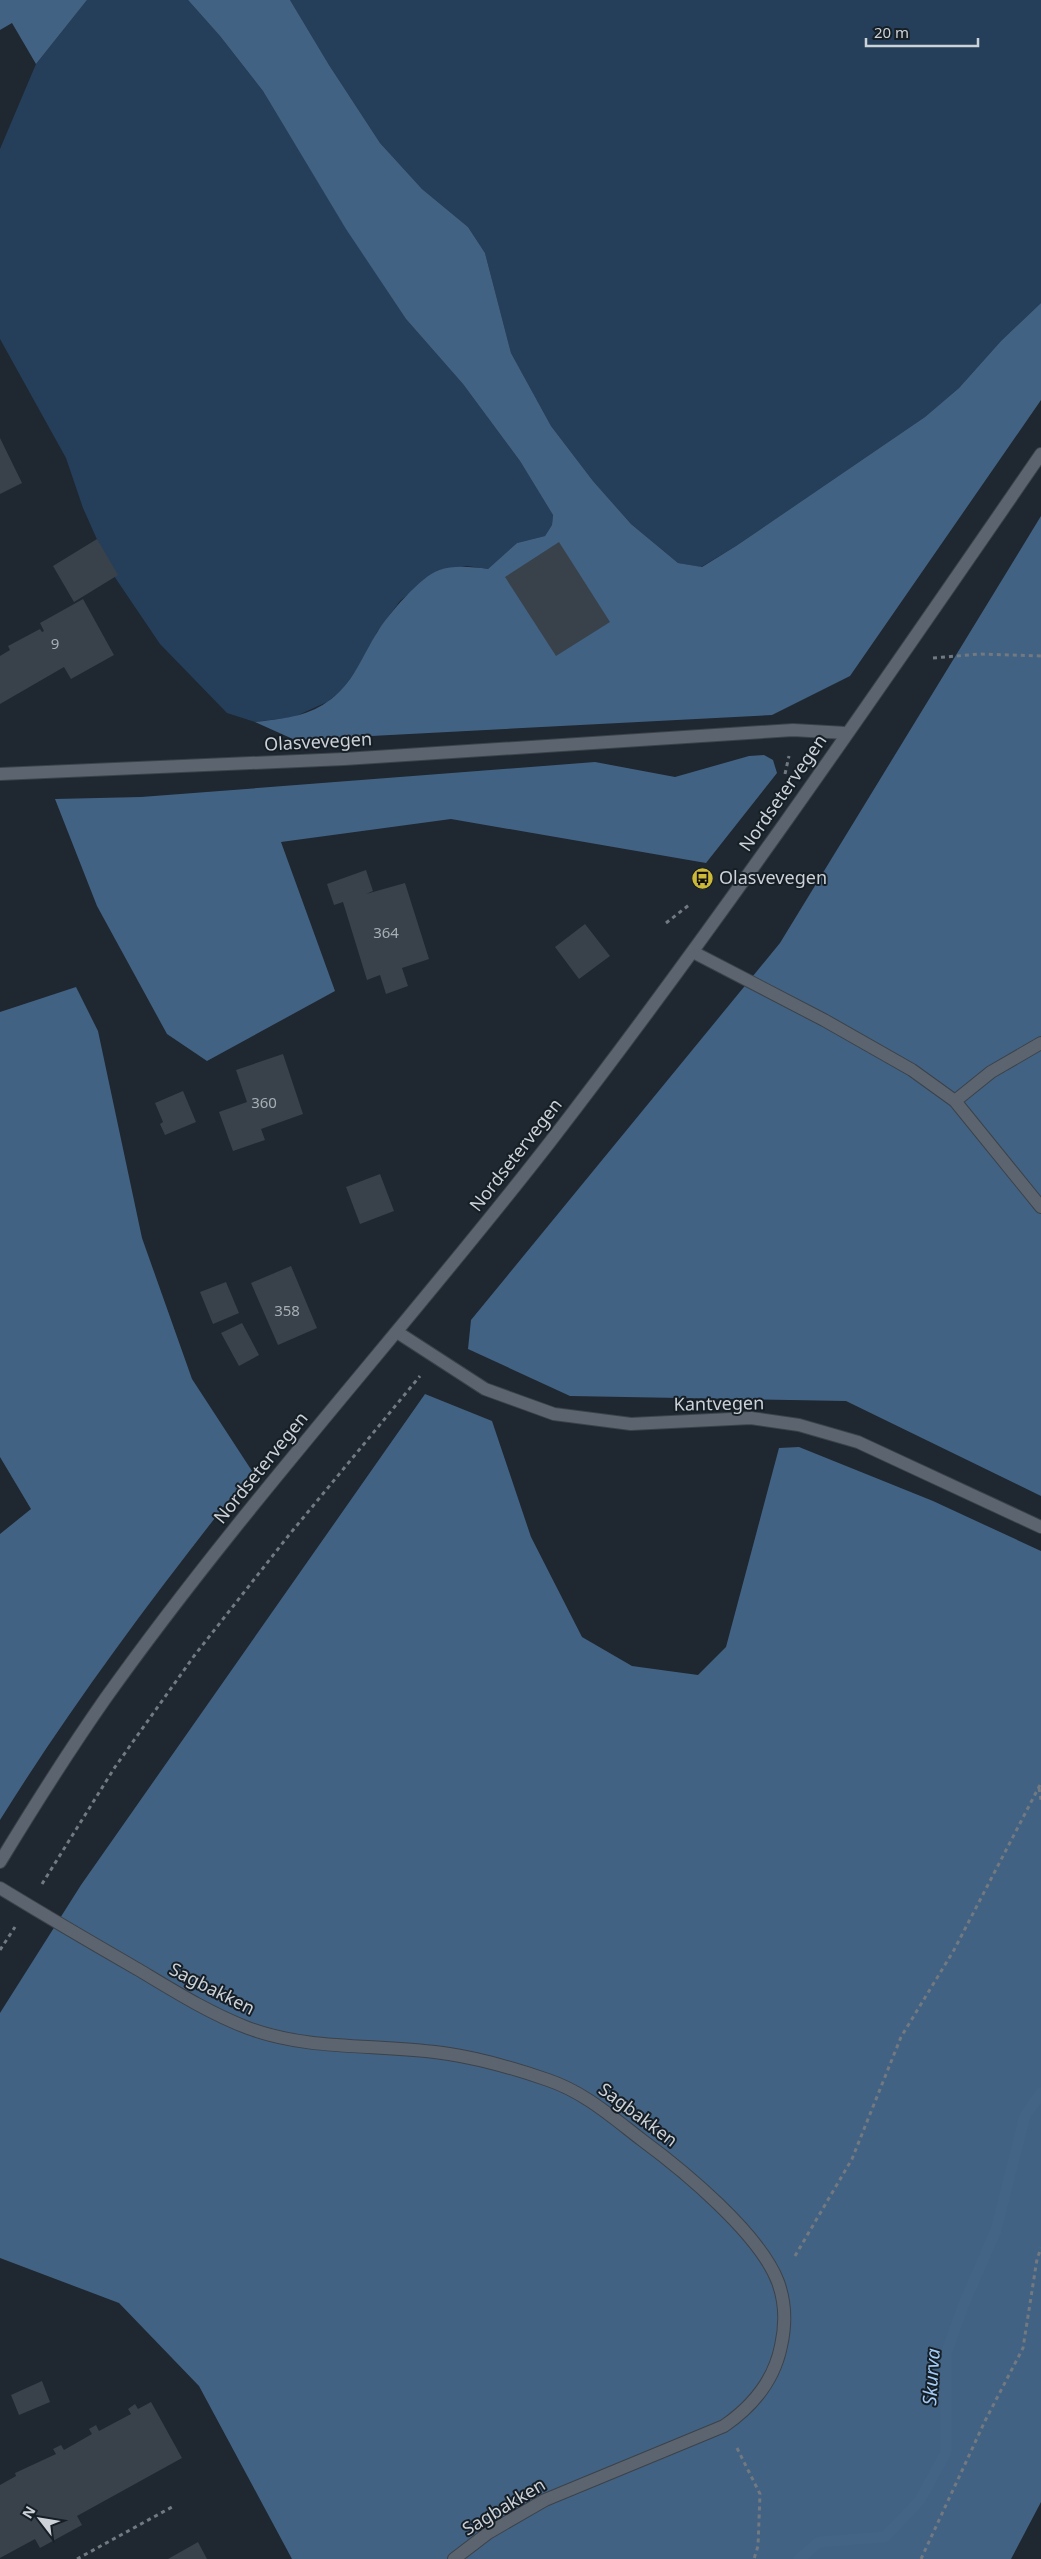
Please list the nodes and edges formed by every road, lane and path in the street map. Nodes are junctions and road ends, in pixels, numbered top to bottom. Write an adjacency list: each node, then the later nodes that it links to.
1 (1041, 454): 3 (street, Nordsetervegen)
2 (1041, 656): 3 (path)
3 (898, 660): 4 (street, Nordsetervegen)
4 (846, 733): 5 (street, Olasvevegen); 8 (street, Nordsetervegen)
5 (0, 774)
6 (689, 904): 7 (path)
7 (666, 923)
8 (693, 952): 10 (street); 12 (street, Nordsetervegen)
9 (1041, 1043): 10 (street)
10 (955, 1101): 11 (street)
11 (1041, 1207)
12 (397, 1332): 13 (street, Kantvegen); 18 (street, Nordsetervegen)
13 (437, 1357): 14 (street, Kantvegen); 20 (path)
14 (1041, 1527)
15 (1041, 1783): 16 (path)
16 (1039, 1788): 17 (path); 23 (path)
17 (1041, 1800)
18 (0, 1862)
19 (0, 1888): 20 (street, Sagbakken)
20 (29, 1905): 21 (path); 23 (street, Sagbakken)
21 (0, 1950)
22 (1041, 2248): 29 (path)
23 (778, 2281): 24 (street, Sagbakken)
24 (724, 2426): 27 (street, Sagbakken); 28 (path)
25 (172, 2507): 26 (path)
26 (77, 2559)
27 (454, 2559)
28 (754, 2559)
29 (920, 2559)

